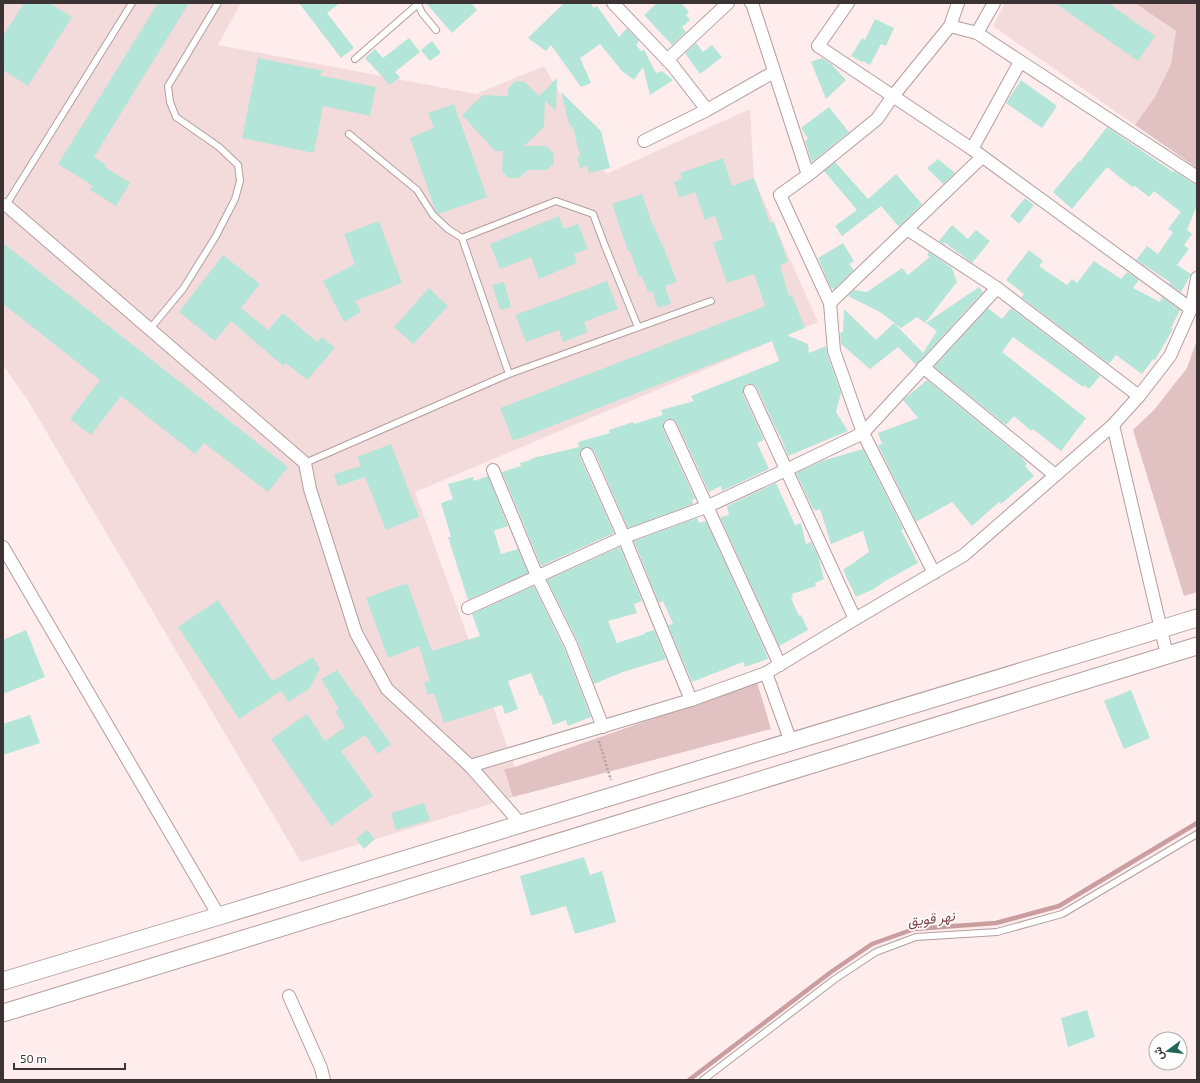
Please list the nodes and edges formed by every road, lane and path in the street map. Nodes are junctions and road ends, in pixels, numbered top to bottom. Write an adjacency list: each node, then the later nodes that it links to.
1 (132, 3): 24 (lane)
2 (218, 3): 33 (lane)
3 (419, 3): 11 (lane); 13 (lane)
4 (613, 3): 14 (street)
5 (728, 3): 14 (street)
6 (751, 3): 16 (street)
7 (848, 3): 17 (street)
8 (958, 3): 10 (street)
9 (994, 3): 12 (street)
10 (950, 26): 12 (street); 17 (street)
11 (436, 30)
12 (977, 33): 15 (street)
13 (355, 59)
14 (668, 60): 18 (street)
15 (1020, 62): 21 (street); 23 (street)
16 (774, 72): 18 (street); 22 (street)
17 (893, 96): 21 (street); 22 (street)
18 (707, 110): 20 (street)
19 (349, 134): 26 (lane)
20 (644, 141)
21 (977, 153): 25 (street); 31 (street)
22 (808, 175): 30 (street)
23 (1197, 177)
24 (6, 205): 33 (street)
25 (907, 229): 28 (street); 30 (street)
26 (462, 238): 32 (lane); 35 (lane)
27 (1197, 278): 31 (street)
28 (997, 288): 34 (street); 37 (street)
29 (711, 301): 32 (lane)
30 (830, 303): 40 (street)
31 (1191, 309): 37 (street)
32 (638, 327): 35 (lane)
33 (149, 330): 42 (street)
34 (923, 367): 40 (street); 45 (street)
35 (509, 374): 42 (lane)
36 (750, 391): 44 (street)
37 (1139, 396): 38 (street)
38 (1113, 425): 45 (street); 54 (street)
39 (670, 426): 46 (street)
40 (863, 433): 44 (street); 49 (street)
41 (587, 454): 47 (street)
42 (305, 463): 63 (street)
43 (493, 470): 50 (street)
44 (786, 470): 46 (street); 53 (street)
45 (1055, 475): 49 (street)
46 (706, 507): 47 (street); 57 (street)
47 (624, 537): 50 (street); 59 (street)
48 (3, 547): 68 (street)
49 (934, 573): 53 (street)
50 (537, 576): 51 (street); 60 (street)
51 (468, 608)
52 (1197, 618): 54 (main road)
53 (855, 619): 57 (street)
54 (1161, 628): 56 (street); 61 (main road)
55 (1197, 646): 56 (main road)
56 (1167, 655): 64 (main road)
57 (780, 665): 58 (street)
58 (766, 673): 59 (street); 61 (street)
59 (691, 700): 60 (street)
60 (599, 728): 63 (street); 65 (path)
61 (792, 742): 62 (main road)
62 (718, 764): 64 (main road); 65 (main road)
63 (470, 766): 66 (street)
64 (725, 790): 71 (main road)
65 (616, 795): 66 (main road)
66 (521, 824): 68 (main road)
67 (1197, 834): 73 (lane)
68 (219, 916): 69 (main road)
69 (3, 981)
70 (289, 996): 72 (street)
71 (3, 1013)
72 (322, 1074)
73 (703, 1080)

